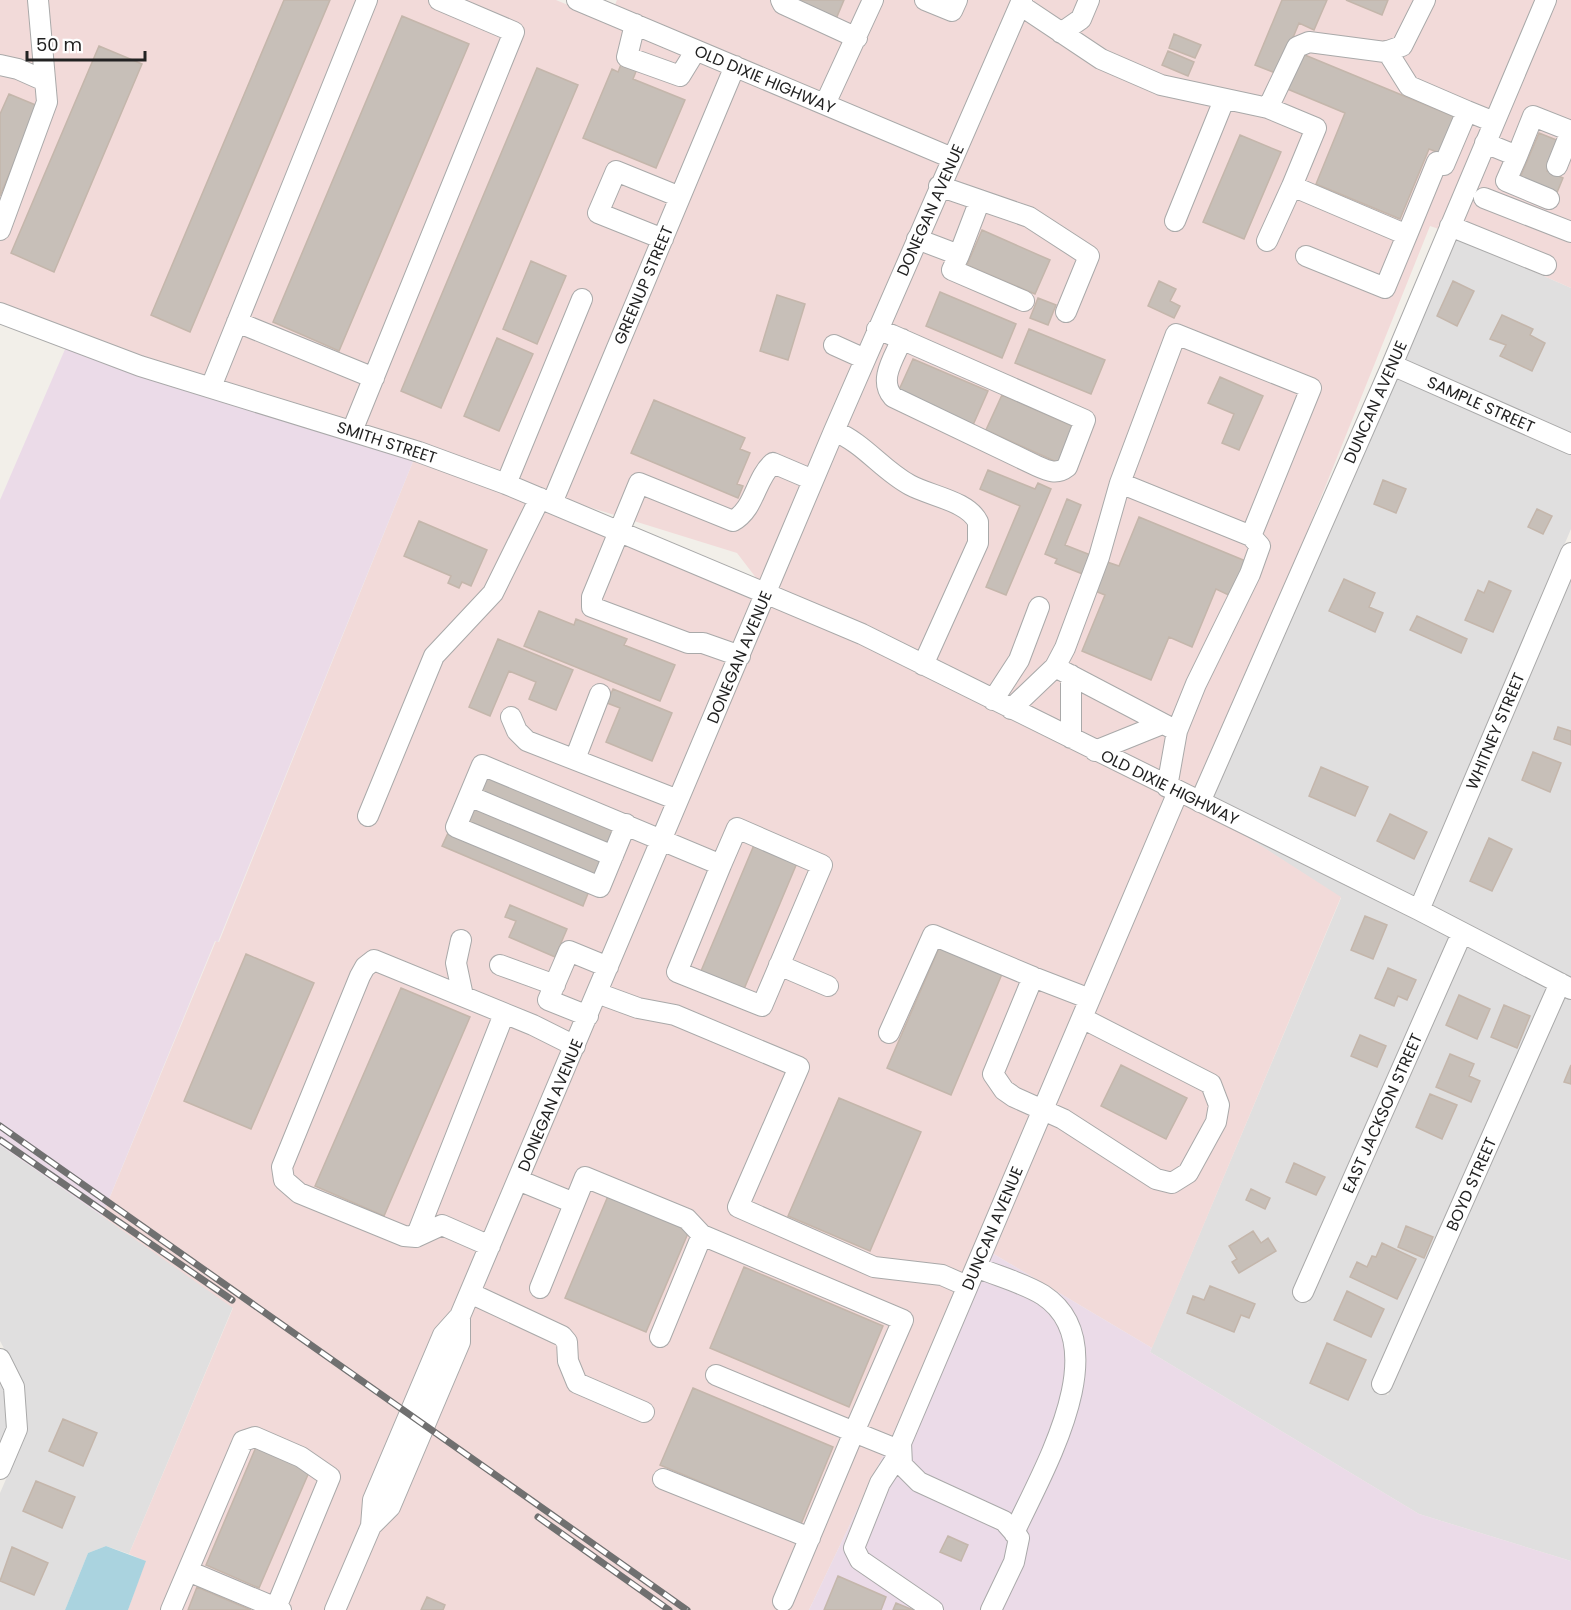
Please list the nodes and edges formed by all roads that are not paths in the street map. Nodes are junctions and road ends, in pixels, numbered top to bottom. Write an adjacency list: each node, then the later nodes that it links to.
1 (38, 0): 20 (street)
2 (367, 0): 51 (street)
3 (439, 0): 57 (street)
4 (781, 0): 15 (street)
5 (873, 0): 15 (street)
6 (925, 0): 7 (street)
7 (957, 0)
8 (1089, 0): 14 (street)
9 (1425, 0): 17 (street)
10 (1546, 0): 25 (street, DUNCAN AVENUE)
11 (587, 2): 13 (street, OLD DIXIE HIGHWAY)
12 (1021, 2): 14 (street); 28 (street, DONEGAN AVENUE)
13 (635, 24): 16 (street, OLD DIXIE HIGHWAY); 16 (street)
14 (1061, 33): 21 (street)
15 (857, 38): 22 (street)
16 (696, 50): 19 (street, OLD DIXIE HIGHWAY)
17 (1387, 51): 23 (street); 24 (street)
18 (0, 65): 20 (street)
19 (735, 66): 22 (street, OLD DIXIE HIGHWAY); 32 (street, GREENUP STREET)
20 (45, 81): 39 (street)
21 (1224, 100): 23 (street); 36 (street)
22 (825, 104): 28 (street, OLD DIXIE HIGHWAY)
23 (1268, 108): 31 (street)
24 (1467, 111): 25 (street); 40 (street)
25 (1494, 122): 26 (street, DUNCAN AVENUE)
26 (1485, 143): 27 (street); 37 (street, DUNCAN AVENUE)
27 (1517, 156): 29 (street); 34 (street)
28 (952, 158): 30 (street, DONEGAN AVENUE)
29 (1557, 166)
30 (939, 186): 35 (street); 41 (street, DONEGAN AVENUE)
31 (1292, 186): 40 (street); 43 (street)
32 (680, 197): 42 (street, GREENUP STREET); 42 (street)
33 (1484, 198): 38 (street)
34 (1550, 199)
35 (980, 200): 44 (street); 49 (street)
36 (1175, 221)
37 (1450, 226): 46 (street); 56 (street, DUNCAN AVENUE)
38 (1569, 226)
39 (0, 230)
40 (1407, 234): 45 (street)
41 (916, 238): 44 (street); 52 (street, DONEGAN AVENUE)
42 (663, 239): 65 (street, GREENUP STREET)
43 (1267, 241)
44 (959, 255): 48 (street)
45 (1306, 256)
46 (1546, 266)
47 (582, 299): 64 (street)
48 (1024, 301)
49 (1066, 312)
50 (0, 313): 58 (street, SMITH STREET)
51 (237, 322): 57 (street); 58 (street)
52 (877, 330): 53 (street); 55 (street, DONEGAN AVENUE)
53 (902, 339): 53 (street)
54 (834, 345): 55 (street)
55 (865, 359): 60 (street, DONEGAN AVENUE)
56 (1392, 365): 61 (street, SAMPLE STREET); 85 (street, DUNCAN AVENUE)
57 (374, 378): 59 (street)
58 (211, 387): 59 (street, SMITH STREET)
59 (352, 431): 64 (street, SMITH STREET)
60 (834, 431): 62 (street, DONEGAN AVENUE); 72 (street)
61 (1571, 444)
62 (813, 480): 66 (street); 69 (street, DONEGAN AVENUE)
63 (1120, 483): 67 (street); 67 (street); 73 (street)
64 (506, 484): 65 (street, SMITH STREET)
65 (546, 500): 66 (street, SMITH STREET); 86 (street, GREENUP STREET)
66 (619, 532): 69 (street, SMITH STREET); 71 (street)
67 (1251, 536): 78 (street, DUNCAN AVENUE)
68 (1571, 553): 91 (street, WHITNEY STREET)
69 (765, 594): 71 (street, DONEGAN AVENUE); 72 (street, OLD DIXIE HIGHWAY)
70 (1039, 607): 75 (street)
71 (740, 656): 84 (street, DONEGAN AVENUE)
72 (923, 665): 75 (street, OLD DIXIE HIGHWAY)
73 (1063, 671): 76 (street); 78 (street); 79 (street)
74 (600, 694): 81 (street)
75 (993, 700): 76 (street, OLD DIXIE HIGHWAY)
76 (1011, 709): 79 (street, OLD DIXIE HIGHWAY)
77 (511, 717): 81 (street)
78 (1169, 727): 80 (street); 82 (street, DUNCAN AVENUE)
79 (1071, 738): 80 (street, OLD DIXIE HIGHWAY)
80 (1095, 750): 82 (street, OLD DIXIE HIGHWAY)
81 (575, 759): 84 (street)
82 (1173, 789): 85 (street, OLD DIXIE HIGHWAY); 103 (street, DUNCAN AVENUE)
83 (469, 796): 87 (street); 89 (street); 89 (street)
84 (678, 800): 88 (street, DONEGAN AVENUE)
85 (1200, 802): 91 (street, OLD DIXIE HIGHWAY)
86 (368, 816)
87 (626, 824): 88 (street); 89 (street)
88 (662, 839): 90 (street); 96 (street, DONEGAN AVENUE)
89 (613, 856)
90 (721, 865): 95 (street); 95 (street)
91 (1419, 910): 92 (street, OLD DIXIE HIGHWAY)
92 (1462, 933): 100 (street, OLD DIXIE HIGHWAY); 118 (street, EAST JACKSON STREET)
93 (461, 940): 102 (street)
94 (501, 965): 98 (street)
95 (779, 965): 99 (street)
96 (608, 967): 98 (street); 101 (street, DONEGAN AVENUE)
97 (1033, 977): 103 (street); 107 (street); 109 (street)
98 (555, 986): 105 (street)
99 (828, 986)
100 (1565, 986): 123 (street, BOYD STREET)
101 (597, 993): 105 (street, DONEGAN AVENUE); 116 (street)
102 (463, 996): 104 (street); 113 (street)
103 (1090, 999): 106 (street, DUNCAN AVENUE)
104 (504, 1014): 108 (street); 113 (street)
105 (588, 1016): 108 (street, DONEGAN AVENUE)
106 (1082, 1018): 109 (street, DUNCAN AVENUE); 109 (street)
107 (889, 1033)
108 (575, 1046): 110 (street, DONEGAN AVENUE)
109 (1043, 1108): 115 (street, DUNCAN AVENUE)
110 (518, 1180): 111 (street); 114 (street, DONEGAN AVENUE)
111 (574, 1203): 112 (street); 117 (street)
112 (702, 1235): 120 (street); 125 (street)
113 (416, 1237): 114 (street)
114 (490, 1246): 119 (street, DONEGAN AVENUE)
115 (976, 1267): 116 (street, DUNCAN AVENUE); 129 (street)
116 (968, 1286): 126 (street, DUNCAN AVENUE)
117 (540, 1288)
118 (1303, 1292)
119 (470, 1293): 124 (street); 135 (street, DONEGAN AVENUE)
120 (660, 1337)
121 (0, 1359): 127 (street)
122 (716, 1375): 125 (street)
123 (1382, 1384)
124 (644, 1412)
125 (854, 1432): 126 (street); 130 (street)
126 (901, 1451): 129 (street); 136 (street, DUNCAN AVENUE)
127 (0, 1469)
128 (663, 1479): 130 (street)
129 (1014, 1533): 137 (street)
130 (810, 1538): 132 (street)
131 (188, 1571): 133 (street); 133 (street); 134 (street)
132 (783, 1601)
133 (277, 1609)
134 (171, 1610)
135 (335, 1610)
136 (933, 1610)
137 (991, 1610)

